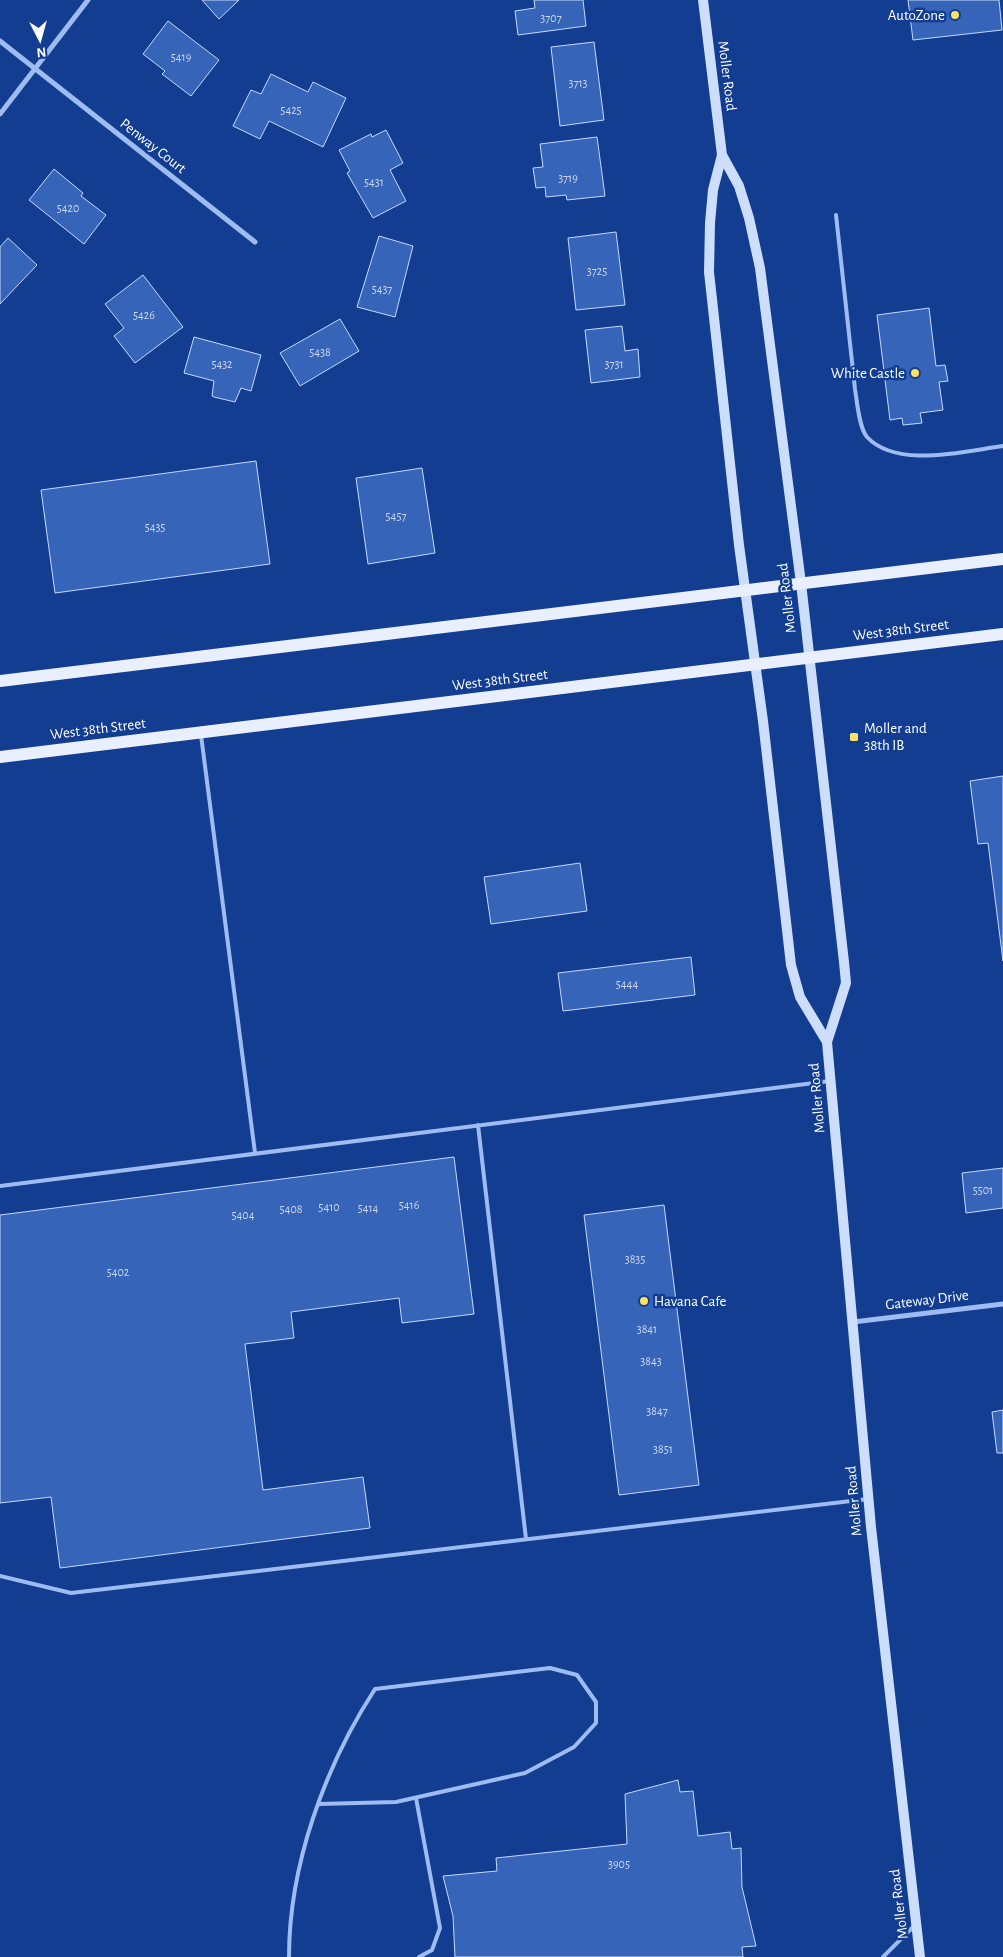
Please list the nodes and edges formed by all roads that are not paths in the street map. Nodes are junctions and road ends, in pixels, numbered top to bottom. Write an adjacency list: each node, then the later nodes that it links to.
1 (88, 0): 4 (street)
2 (703, 0): 6 (main road, Moller Road)
3 (0, 41): 4 (street, Penway Court)
4 (35, 68): 5 (street); 8 (street, Penway Court)
5 (0, 114)
6 (722, 155): 11 (main road, Moller Road); 12 (main road, Moller Road)
7 (836, 215): 9 (lane)
8 (255, 242)
9 (1003, 446)
10 (1003, 558): 11 (main road)
11 (801, 583): 12 (main road); 14 (main road, Moller Road)
12 (745, 590): 15 (main road, Moller Road); 16 (main road)
13 (1003, 634): 14 (main road, West 38th Street)
14 (809, 658): 15 (main road, West 38th Street); 19 (main road, Moller Road)
15 (756, 665): 17 (main road, West 38th Street); 19 (main road, Moller Road)
16 (0, 681)
17 (200, 733): 18 (main road, West 38th Street); 22 (lane)
18 (0, 757)
19 (827, 1042): 20 (main road, Moller Road)
20 (830, 1081): 21 (lane); 25 (main road, Moller Road)
21 (478, 1125): 22 (lane); 27 (lane)
22 (255, 1153): 23 (lane)
23 (0, 1186)
24 (1003, 1304): 25 (street, Gateway Drive)
25 (853, 1322): 26 (main road, Moller Road)
26 (868, 1499): 27 (lane); 31 (main road, Moller Road)
27 (526, 1539): 28 (lane)
28 (0, 1576)
29 (416, 1798): 30 (lane); 30 (lane); 33 (lane)
30 (319, 1804): 32 (lane)
31 (916, 1924): 34 (lane); 35 (main road, Moller Road)
32 (289, 1957)
33 (419, 1957)
34 (883, 1957)
35 (920, 1957)

